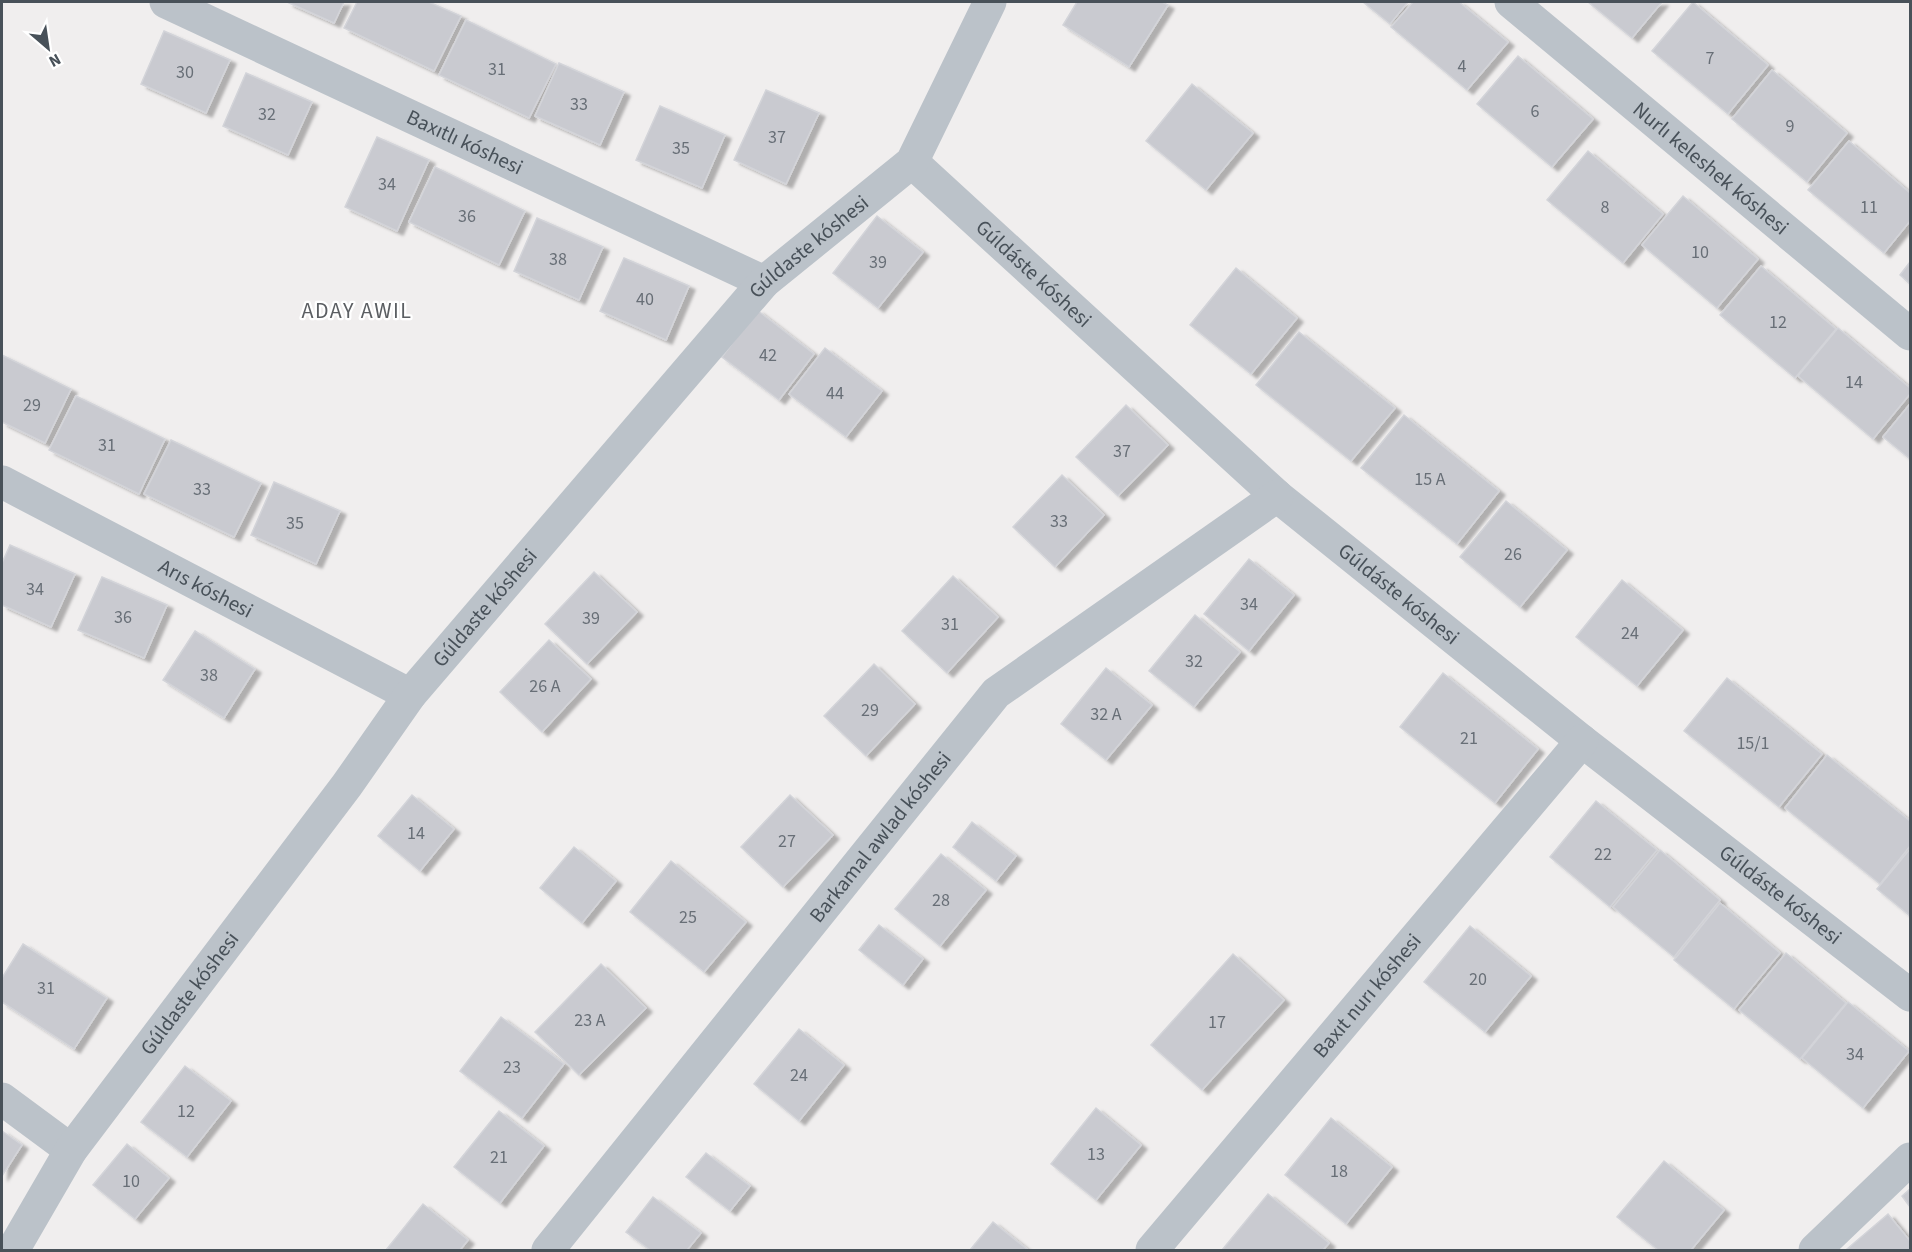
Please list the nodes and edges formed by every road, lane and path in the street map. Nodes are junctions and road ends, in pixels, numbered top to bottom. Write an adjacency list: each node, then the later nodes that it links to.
1 (166, 2): 5 (street, Baxıtlı kóshesi)
2 (990, 2): 4 (street, Gúldaste kóshesi)
3 (1511, 2): 6 (street, Nurlı keleshek kóshesi)
4 (912, 162): 5 (street, Gúldaste kóshesi); 8 (street, Gúldáste kóshesi)
5 (764, 282): 9 (street, Gúldaste kóshesi)
6 (1911, 334)
7 (2, 482): 9 (street, Arıs kóshesi)
8 (1277, 496): 10 (street, Gúldáste kóshesi); 16 (street, Barkamal awlad kóshesi)
9 (410, 695): 13 (street, Gúldaste kóshesi)
10 (1582, 741): 11 (street, Gúldáste kóshesi); 17 (street, Baxıt nurı kóshesi)
11 (1911, 995)
12 (2, 1099): 13 (street)
13 (71, 1150): 15 (street, Gúldaste kóshesi)
14 (1911, 1160): 18 (street)
15 (14, 1251)
16 (548, 1251)
17 (1152, 1251)
18 (1815, 1251)

